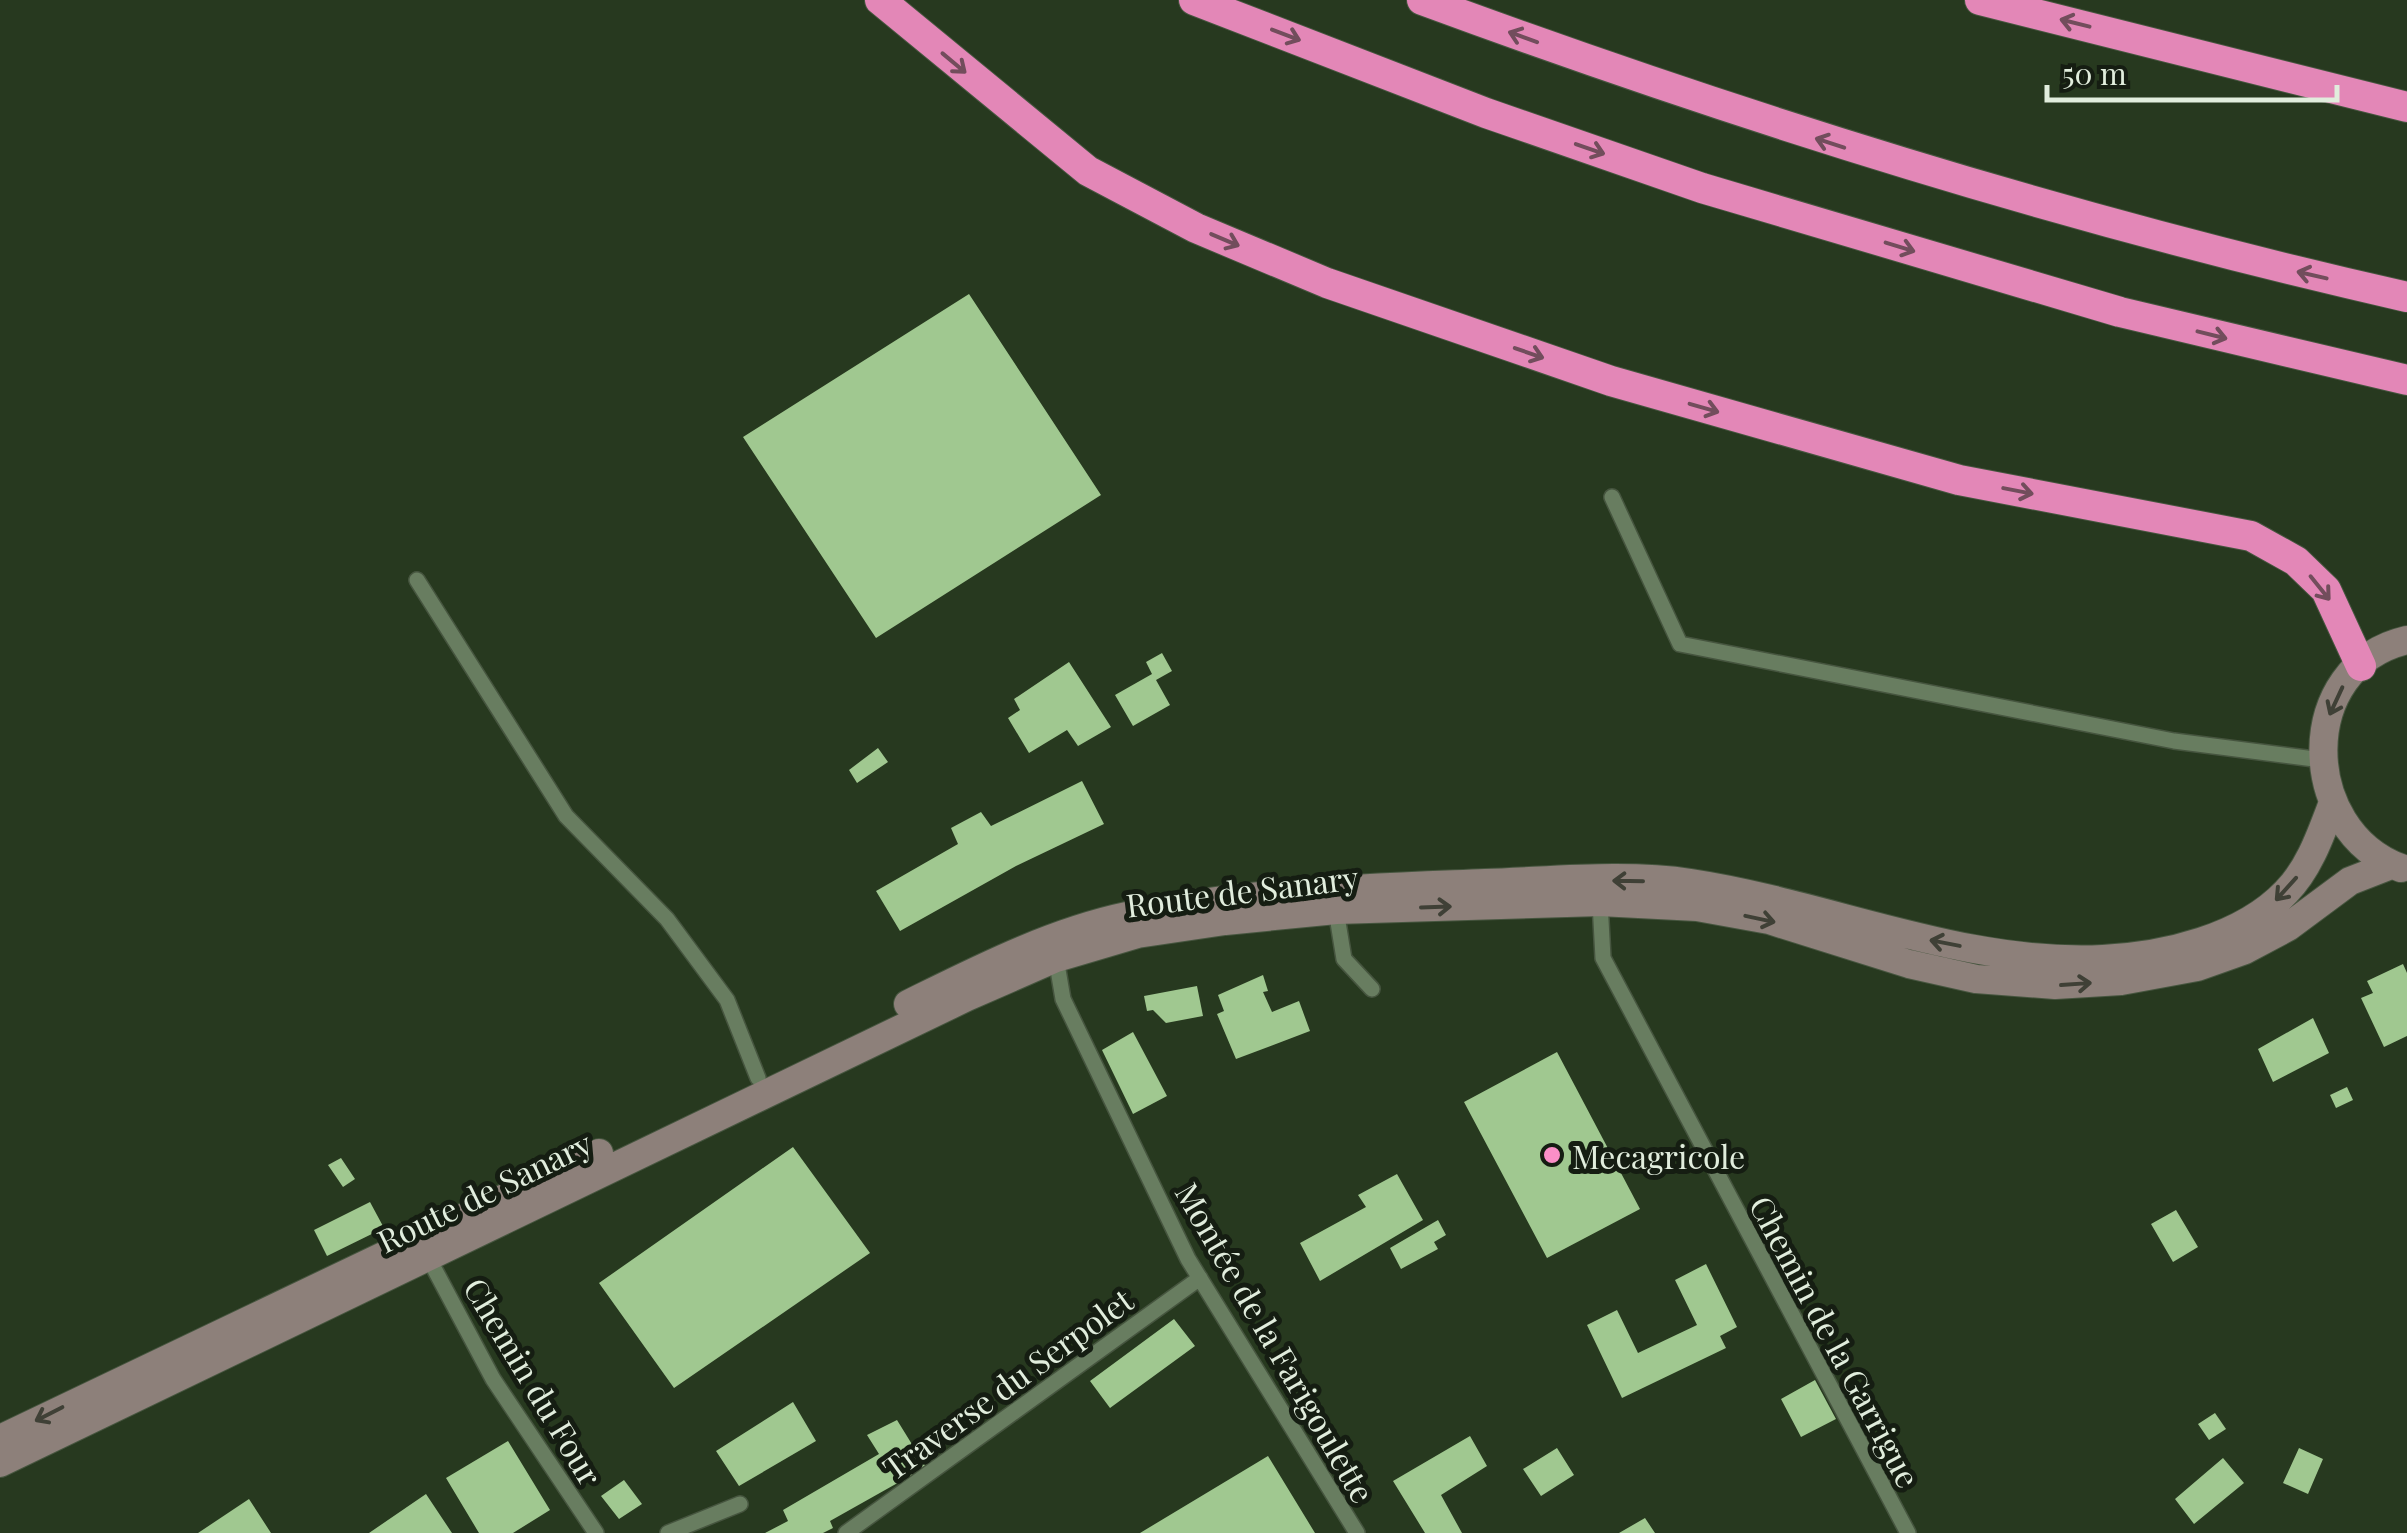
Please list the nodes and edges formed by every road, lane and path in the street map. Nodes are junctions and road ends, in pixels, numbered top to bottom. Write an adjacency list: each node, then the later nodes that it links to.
1 (880, 0): 11 (highway, one-way to 11)
2 (1194, 0): 7 (highway, one-way to 7)
3 (1422, 0): 6 (highway, one-way to 3)
4 (1980, 0): 5 (highway, one-way to 4)
5 (2407, 108)
6 (2407, 296)
7 (2407, 380)
8 (1612, 497): 12 (lane)
9 (418, 580): 19 (lane)
10 (2407, 640): 11 (main road)
11 (2361, 666): 12 (main road, one-way to 12)
12 (2322, 760): 13 (main road)
13 (2332, 804): 14 (main road); 19 (main road, Route de Sanary, one-way to 19)
14 (2399, 868): 15 (main road, Route de Sanary, one-way to 14)
15 (1600, 902): 16 (main road, Route de Sanary, one-way to 15); 29 (lane, Chemin de la Garrigue)
16 (1336, 910): 17 (main road, Route de Sanary); 18 (lane)
17 (1056, 958): 20 (main road, Route de Sanary); 21 (lane, Montée de la Farigoulette)
18 (1372, 989)
19 (758, 1078): 22 (main road, Route de Sanary, one-way to 22)
20 (428, 1257): 23 (main road, Route de Sanary); 25 (lane, Chemin du Four)
21 (1200, 1278): 27 (lane, Traverse du Serpolet); 28 (lane, Montée de la Farigoulette)
22 (0, 1440)
23 (0, 1463)
24 (740, 1504): 26 (lane)
25 (596, 1533)
26 (668, 1533)
27 (846, 1533)
28 (1357, 1533)
29 (1908, 1533)

